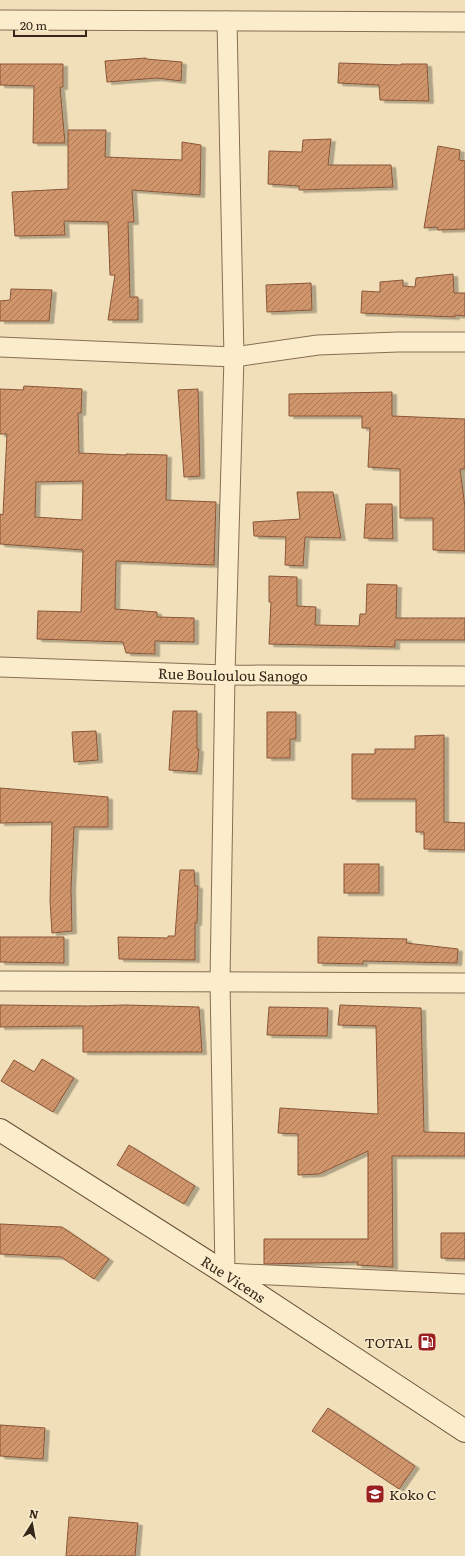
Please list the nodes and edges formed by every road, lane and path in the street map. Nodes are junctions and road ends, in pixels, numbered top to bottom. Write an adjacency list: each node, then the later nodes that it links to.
1 (0, 20): 2 (street)
2 (227, 21): 3 (street); 6 (street)
3 (465, 22)
4 (465, 342): 6 (street)
5 (0, 348): 6 (street)
6 (234, 357): 8 (street)
7 (0, 667): 8 (street, Rue Bouloulou Sanogo)
8 (225, 675): 9 (street, Rue Bouloulou Sanogo); 11 (street)
9 (465, 676)
10 (0, 981): 11 (street)
11 (220, 981): 12 (street); 14 (street)
12 (465, 982)
13 (0, 1130): 14 (street, Rue Vicens)
14 (225, 1272): 15 (street); 16 (street, Rue Vicens)
15 (465, 1284)
16 (465, 1431)

